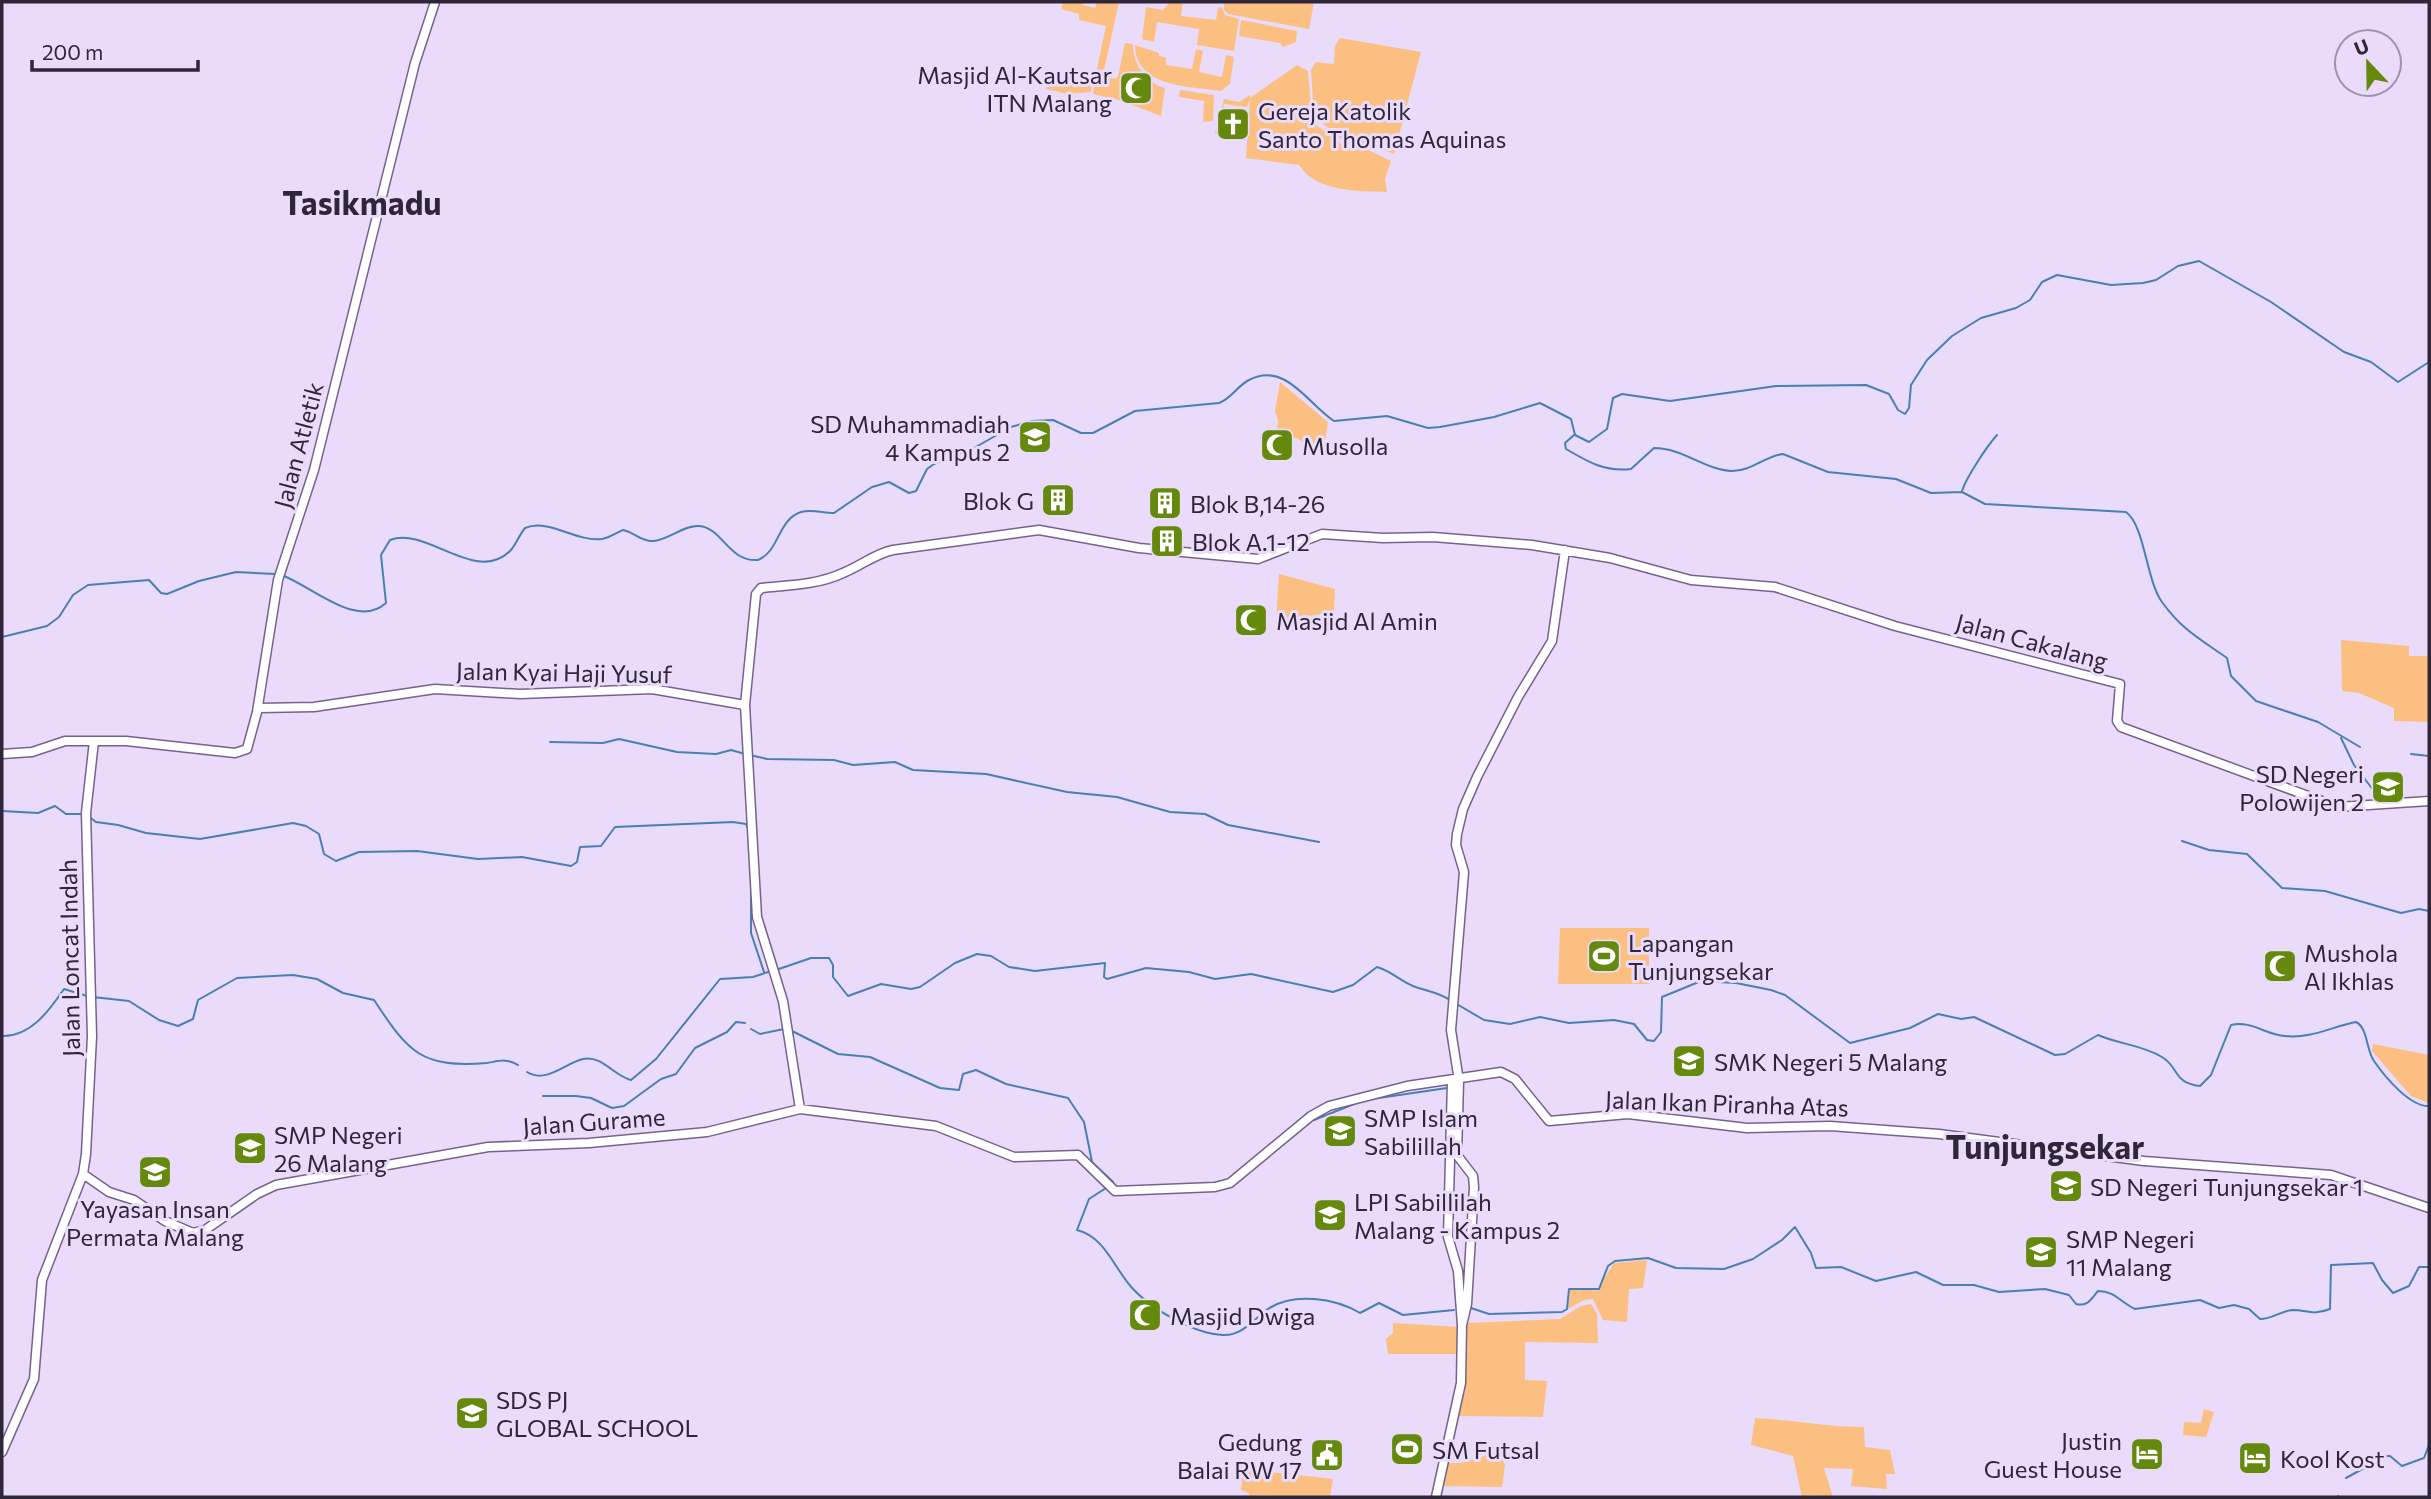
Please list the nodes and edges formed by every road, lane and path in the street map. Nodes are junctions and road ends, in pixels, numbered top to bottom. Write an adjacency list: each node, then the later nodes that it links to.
1 (435, 2): 4 (street, Jalan Atletik)
2 (1565, 550): 3 (street); 7 (street, Jalan Cakalang); 8 (street)
3 (745, 705): 4 (street, Jalan Kyai Haji Yusuf); 9 (street)
4 (258, 708): 5 (street, Jalan Atletik)
5 (94, 741): 6 (street); 10 (street, Jalan Loncat Indah)
6 (2, 754)
7 (2429, 801)
8 (1456, 1081): 9 (street, Jalan Gurame); 11 (street, Jalan Ikan Piranha Atas); 12 (street); 13 (street)
9 (800, 1109): 10 (street, Jalan Gurame)
10 (83, 1174): 15 (street, Jalan Loncat Indah)
11 (2429, 1208)
12 (1451, 1252): 13 (street); 14 (street)
13 (1469, 1252): 14 (street)
14 (1462, 1325): 16 (street)
15 (2, 1452)
16 (1436, 1497)

